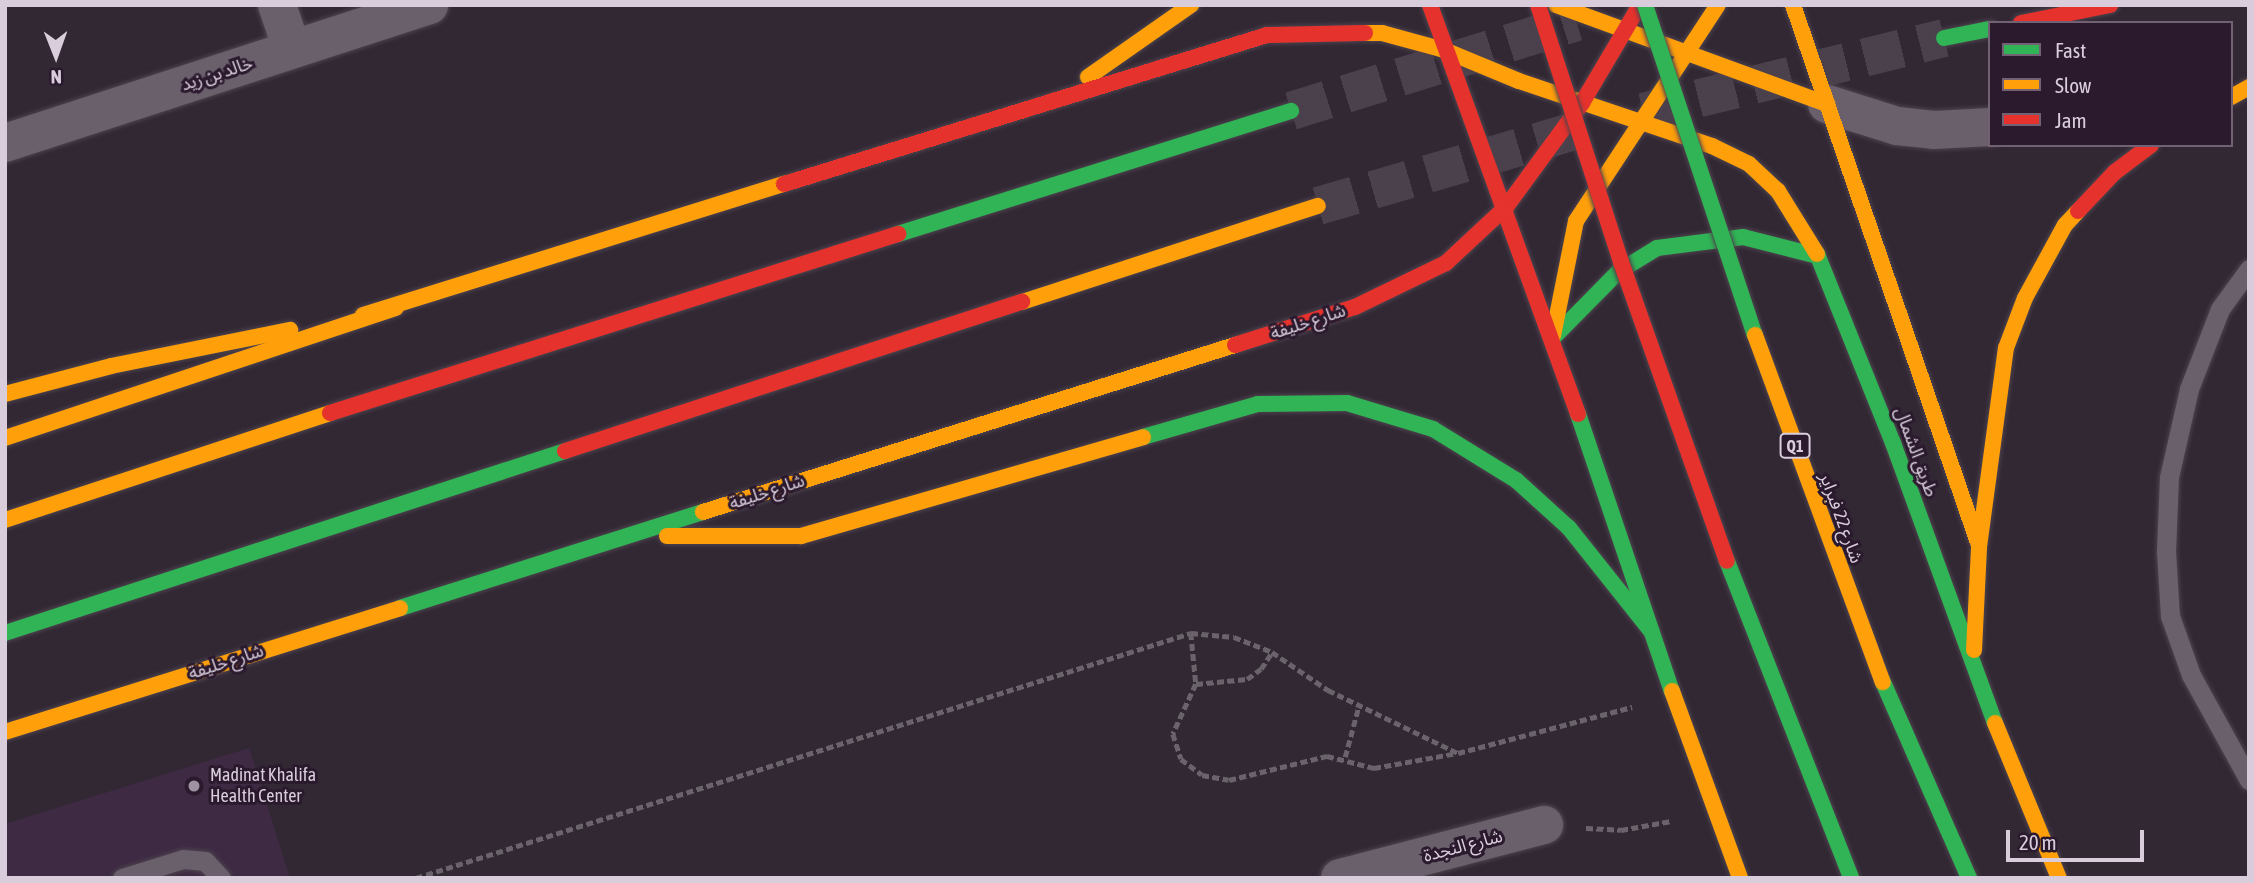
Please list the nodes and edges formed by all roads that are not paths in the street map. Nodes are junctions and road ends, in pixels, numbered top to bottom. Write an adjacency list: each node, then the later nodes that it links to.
1 (277, 5): 16 (street)
2 (429, 5): 16 (street, خالد بن زيد)
3 (1191, 5): 23 (main road)
4 (1430, 5): 17 (main road)
5 (1538, 5): 50 (main road, bridge)
6 (1556, 5): 14 (main road)
7 (1640, 5): 14 (main road)
8 (1645, 5): 51 (main road, شارع 22 فبراير / Q1, bridge)
9 (1718, 5): 18 (main road)
10 (1793, 5): 22 (main road)
11 (2109, 5): 12 (main road)
12 (2031, 21)
13 (1988, 29): 15 (main road)
14 (1624, 32): 18 (main road); 21 (main road)
15 (1944, 38)
16 (292, 49): 27 (street, خالد بن زيد)
17 (1444, 50): 21 (main road, طريق الشمال); 23 (main road); 30 (main road)
18 (1688, 53): 22 (main road); 25 (main road)
19 (2249, 87): 20 (main road)
20 (2233, 96)
21 (1582, 103): 25 (main road, طريق الشمال); 30 (main road)
22 (1827, 104): 26 (street); 39 (main road)
23 (1032, 111): 33 (main road)
24 (1291, 111): 37 (main road)
25 (1643, 122): 31 (main road, طريق الشمال); 34 (main road)
26 (1988, 127)
27 (5, 143)
28 (2148, 147): 39 (main road)
29 (1318, 206): 41 (main road)
30 (1506, 207): 34 (main road); 38 (main road, شارع خليفة)
31 (1818, 256): 34 (main road); 42 (main road, طريق الشمال)
32 (2249, 269): 44 (lane)
33 (396, 308): 35 (main road); 36 (main road)
34 (1552, 339): 40 (main road)
35 (5, 394)
36 (5, 438)
37 (5, 520)
38 (630, 536): 40 (main road); 43 (main road, شارع خليفة)
39 (1979, 547): 42 (main road)
40 (1651, 631): 49 (main road)
41 (5, 633)
42 (1973, 668): 52 (main road, طريق الشمال)
43 (5, 732)
44 (2249, 780)
45 (1545, 825): 48 (street, شارع النجدة)
46 (122, 878): 47 (lane)
47 (221, 878)
48 (1340, 878)
49 (1740, 878)
50 (1852, 878)
51 (1969, 878)
52 (2059, 878)

